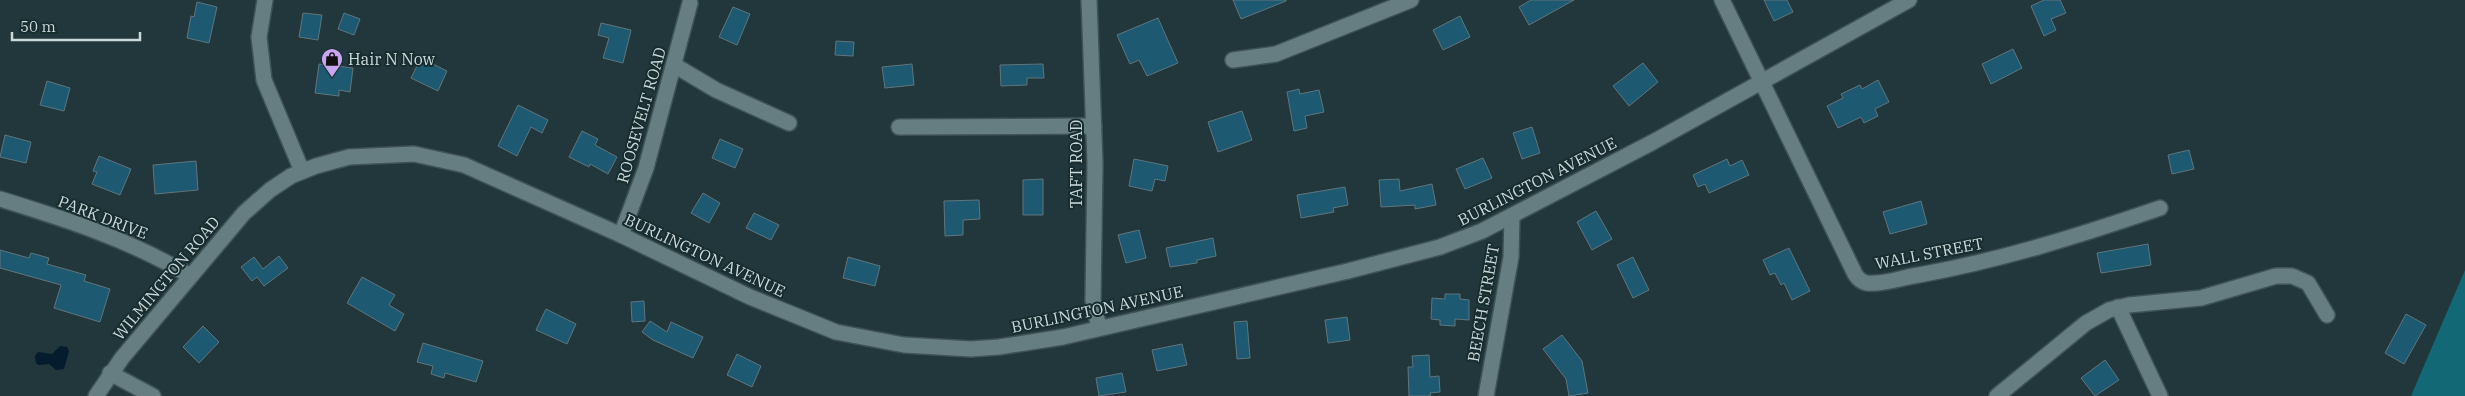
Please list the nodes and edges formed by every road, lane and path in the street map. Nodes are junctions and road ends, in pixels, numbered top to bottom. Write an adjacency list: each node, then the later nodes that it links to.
1 (265, 0): 13 (street)
2 (1089, 0): 11 (street, TAFT ROAD)
3 (1411, 0): 7 (street)
4 (1722, 0): 9 (street)
5 (1909, 0): 9 (street, BURLINGTON AVENUE)
6 (690, 3): 8 (street, ROOSEVELT ROAD)
7 (1233, 60)
8 (674, 66): 10 (street); 18 (street, ROOSEVELT ROAD)
9 (1761, 82): 16 (street, WALL STREET); 17 (street, BURLINGTON AVENUE)
10 (789, 123)
11 (1094, 126): 12 (street); 22 (street, TAFT ROAD)
12 (898, 128)
13 (302, 171): 14 (street, BURLINGTON AVENUE); 18 (street, BURLINGTON AVENUE)
14 (270, 190): 19 (street, WILMINGTON ROAD)
15 (0, 199): 19 (street, PARK DRIVE)
16 (2160, 208)
17 (1512, 216): 22 (street, BURLINGTON AVENUE); 26 (street, BEECH STREET)
18 (621, 235): 22 (street, BURLINGTON AVENUE)
19 (190, 276): 23 (street, WILMINGTON ROAD)
20 (2118, 307): 21 (street); 27 (street); 28 (street)
21 (2327, 315)
22 (1099, 328)
23 (110, 372): 24 (street, WILMINGTON ROAD); 25 (street)
24 (96, 396)
25 (153, 396)
26 (1486, 396)
27 (1997, 396)
28 (2160, 396)

